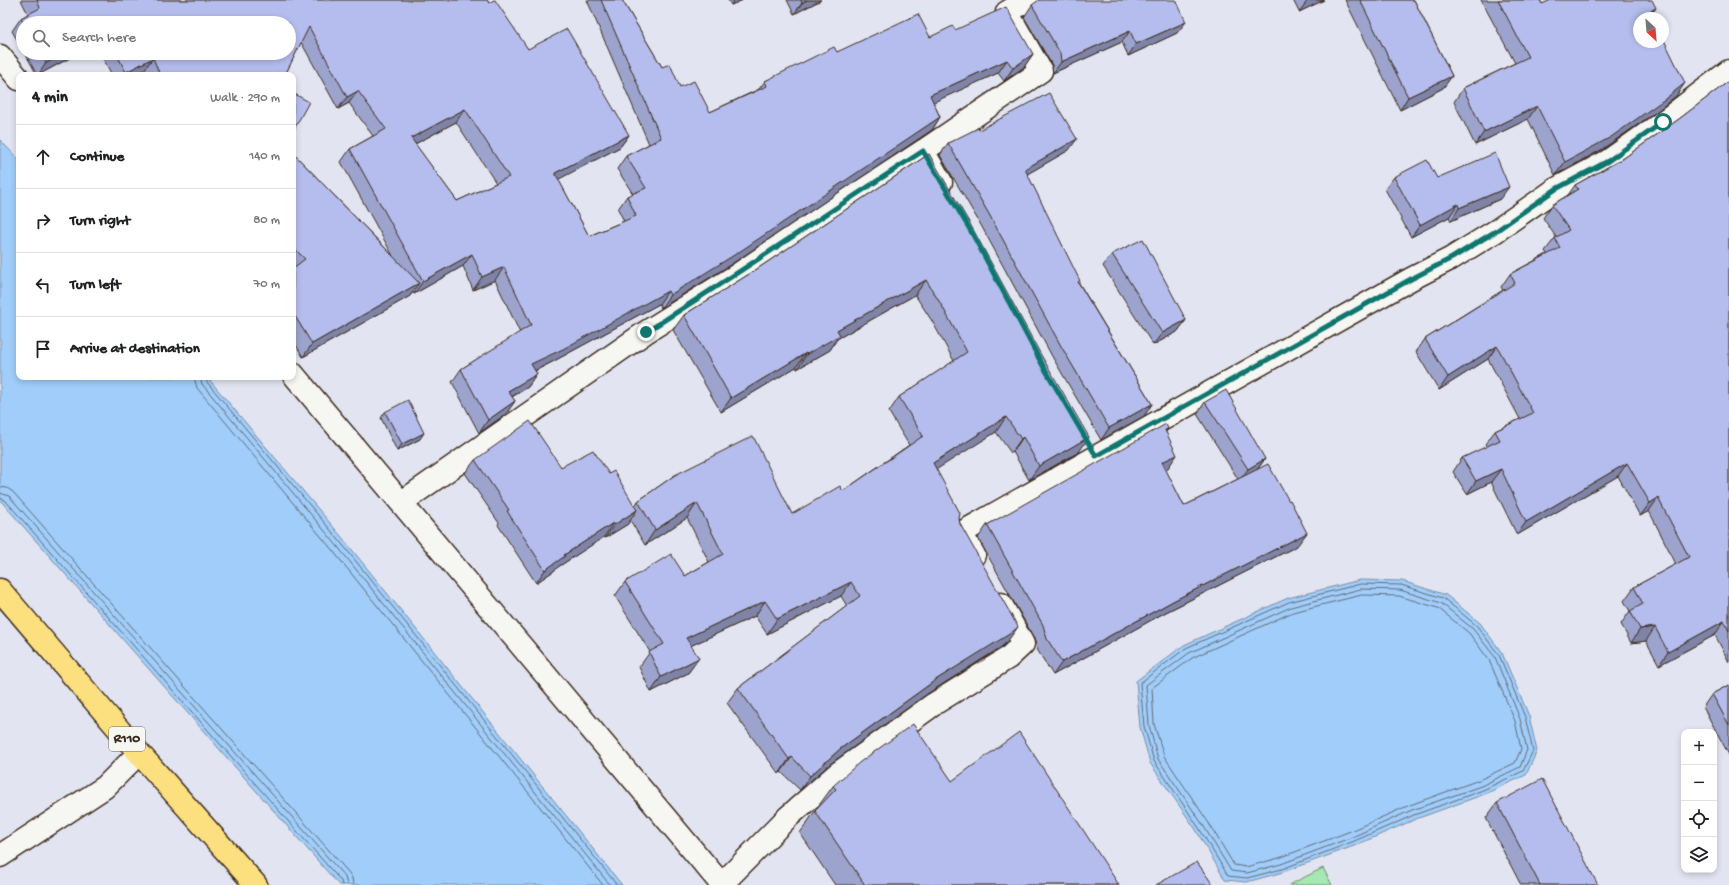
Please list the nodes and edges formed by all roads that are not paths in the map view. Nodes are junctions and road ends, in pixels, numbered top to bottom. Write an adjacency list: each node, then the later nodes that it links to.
1 (1028, 0): 5 (street)
2 (0, 56): 4 (street)
3 (1729, 71): 9 (street)
4 (16, 75)
5 (923, 151): 6 (street); 8 (street)
6 (951, 199)
7 (296, 378): 8 (street)
8 (402, 502): 15 (street)
9 (982, 570)
10 (993, 589): 15 (street)
11 (0, 590): 12 (main road, R110)
12 (139, 753): 13 (street); 14 (main road, R110)
13 (0, 856)
14 (256, 885)
15 (722, 885)

